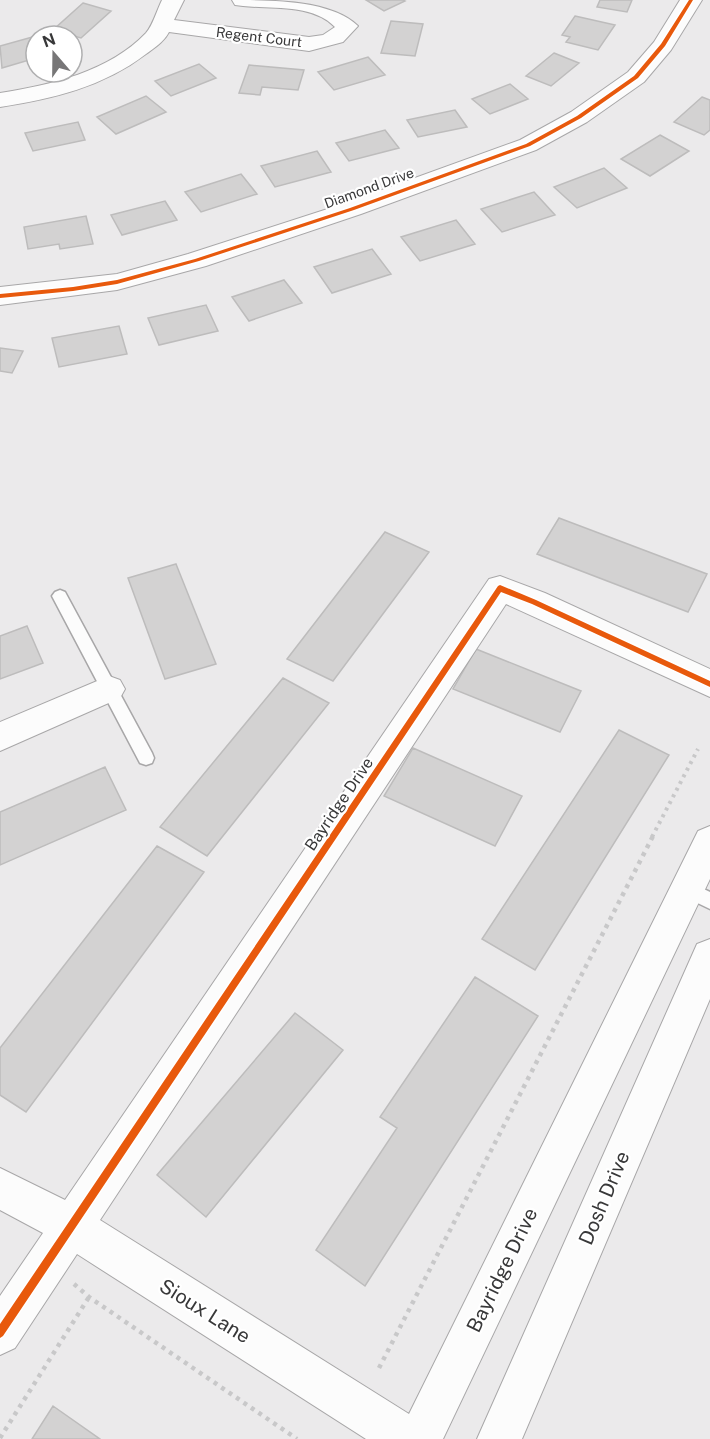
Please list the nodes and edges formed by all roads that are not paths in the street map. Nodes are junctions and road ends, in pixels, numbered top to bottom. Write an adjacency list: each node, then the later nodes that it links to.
1 (173, 0): 4 (street)
2 (243, 0): 4 (street, Regent Court)
3 (691, 0): 6 (street, Diamond Drive)
4 (161, 25): 5 (street)
5 (0, 100)
6 (0, 296)
7 (60, 596): 9 (lane)
8 (710, 684): 16 (street, Bayridge Drive)
9 (109, 689): 10 (street); 11 (lane)
10 (0, 736)
11 (146, 758)
12 (710, 842): 13 (street, Bayridge Drive)
13 (699, 895): 19 (street, Bayridge Drive)
14 (710, 957): 20 (street, Dosh Drive)
15 (0, 1188): 16 (street, Sioux Lane)
16 (64, 1237): 17 (street); 18 (street, Sioux Lane)
17 (0, 1333)
18 (408, 1439)
19 (420, 1439)
20 (499, 1439)

